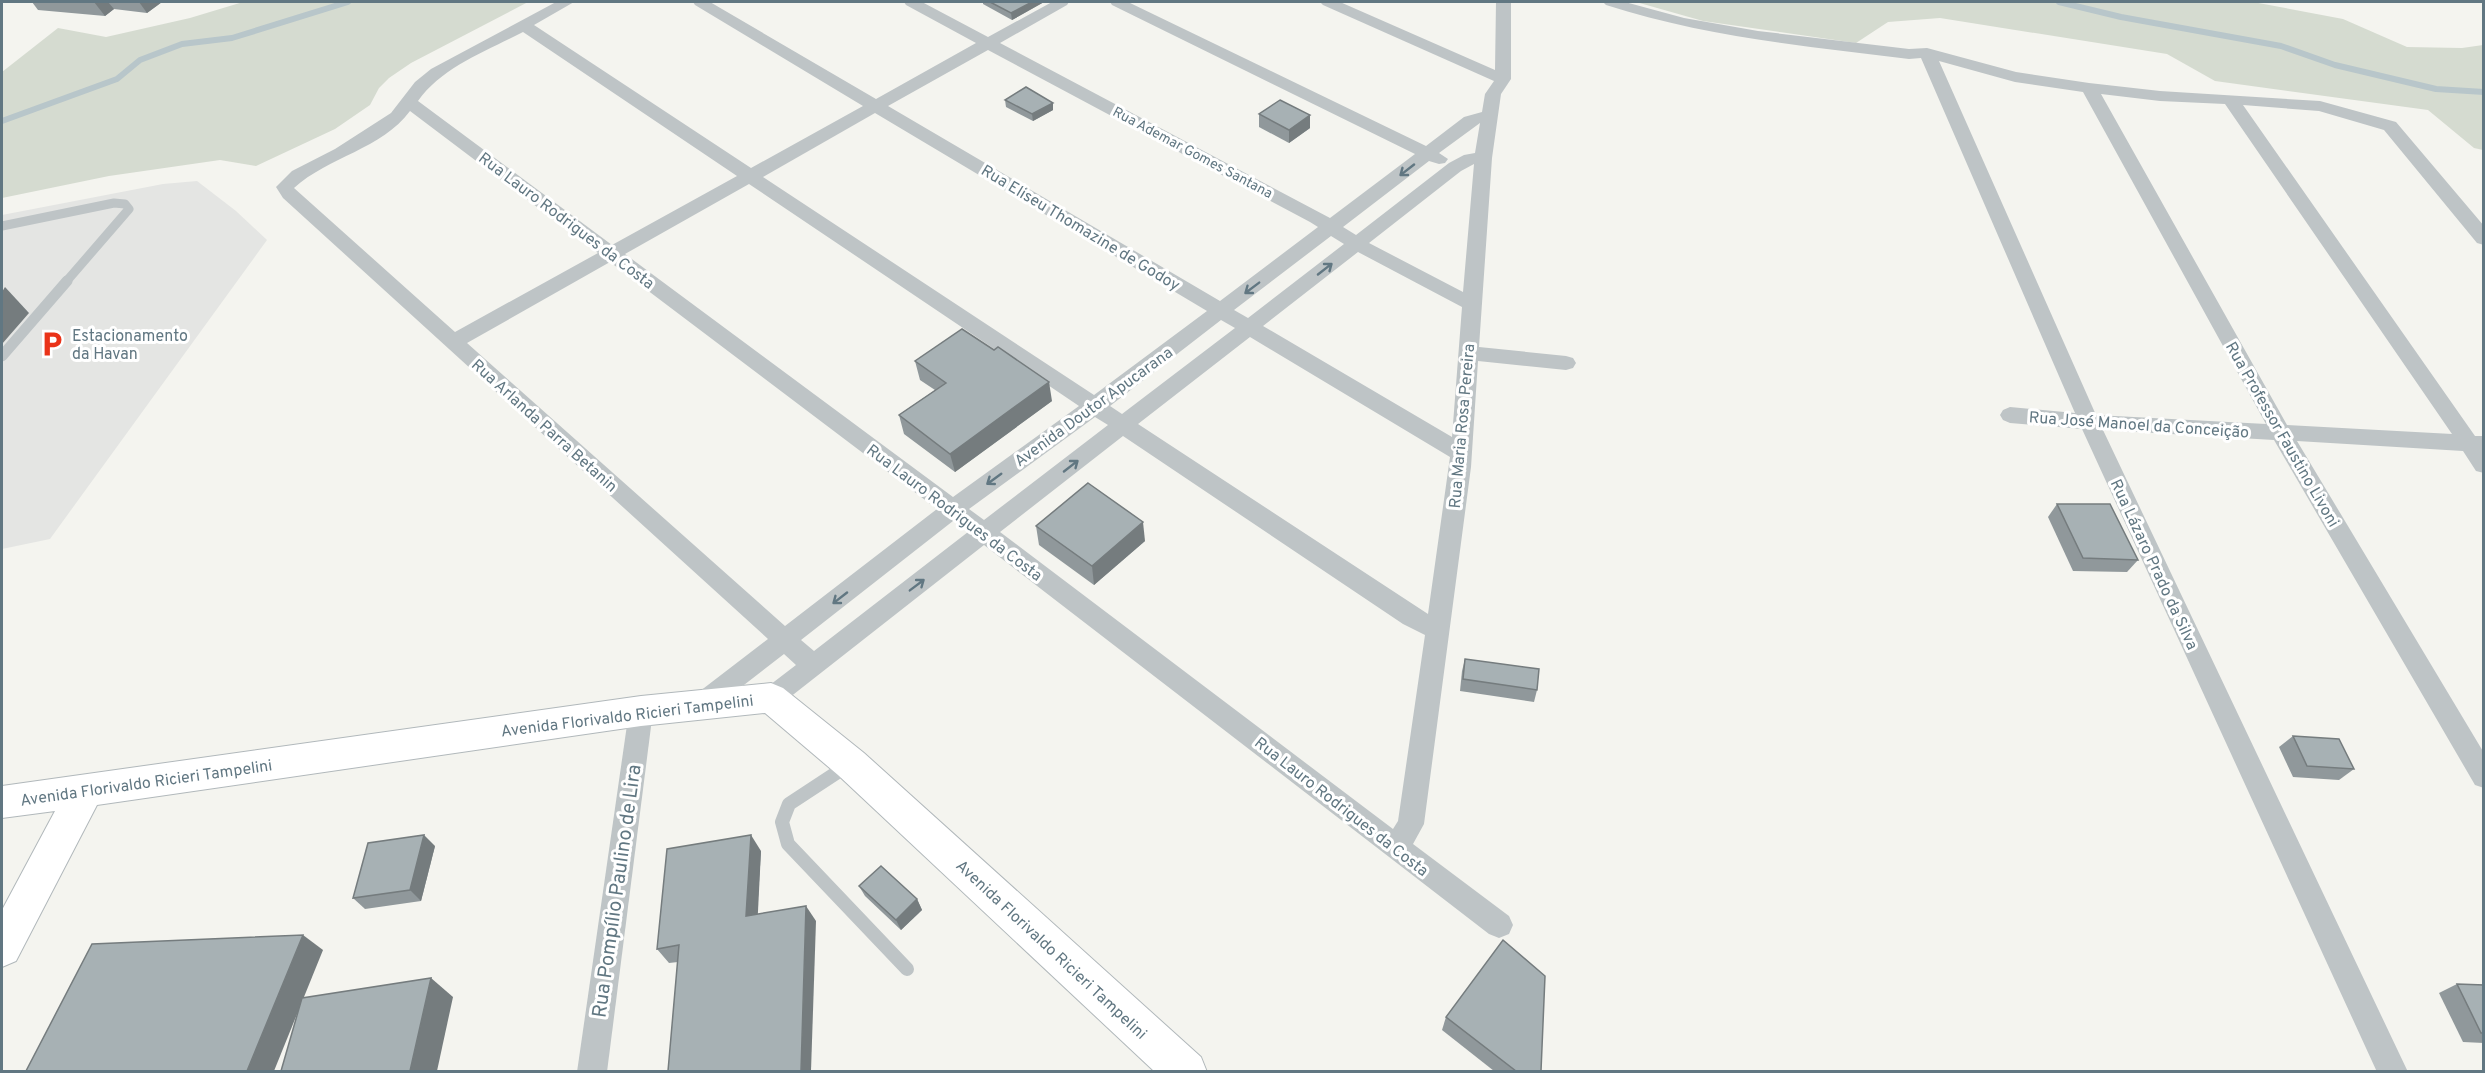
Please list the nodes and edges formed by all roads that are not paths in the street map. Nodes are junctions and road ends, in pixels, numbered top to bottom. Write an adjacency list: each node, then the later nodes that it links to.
1 (566, 2): 9 (street)
2 (700, 2): 16 (street, Rua Eliseu Thomazine de Godoy)
3 (911, 2): 10 (street, Rua Ademar Gomes Santana)
4 (1062, 2): 10 (street)
5 (1117, 2): 18 (street)
6 (1328, 2): 12 (street)
7 (1504, 2): 12 (street, Rua Maria Rosa Pereira)
8 (1611, 2): 11 (street)
9 (523, 25): 15 (street); 21 (street)
10 (988, 43): 16 (street); 23 (street, Rua Ademar Gomes Santana)
11 (1927, 53): 13 (street); 36 (street, Rua Lázaro Prado da Silva)
12 (1503, 79): 17 (street, Rua Maria Rosa Pereira)
13 (2089, 88): 14 (street); 38 (street, Rua Professor Faustino Livoni)
14 (2230, 99): 24 (street); 39 (street)
15 (409, 102): 26 (street, Rua Lauro Rodrigues da Costa); 30 (street, Rua Arlanda Parra Betanin)
16 (876, 106): 21 (street); 28 (street, Rua Eliseu Thomazine de Godoy)
17 (1490, 115): 18 (street, Avenida Doutor Apucarana); 19 (street, Rua Maria Rosa Pereira)
18 (1428, 153): 20 (street); 23 (street, Avenida Doutor Apucarana, one-way to 23)
19 (1483, 158): 20 (street, Avenida Doutor Apucarana); 27 (street, Rua Maria Rosa Pereira)
20 (1455, 167): 25 (street, Avenida Doutor Apucarana)
21 (750, 176): 26 (street); 34 (street)
22 (2, 226): 32 (lane)
23 (1332, 227): 25 (street, Rua Ademar Gomes Santana); 28 (street, Avenida Doutor Apucarana, one-way to 28)
24 (2484, 239)
25 (1358, 244): 27 (street, Rua Ademar Gomes Santana); 29 (street, Avenida Doutor Apucarana, one-way to 25)
26 (612, 253): 30 (street); 42 (street, Rua Lauro Rodrigues da Costa)
27 (1473, 305): 31 (street, Rua Maria Rosa Pereira)
28 (1222, 310): 29 (street, Rua Eliseu Thomazine de Godoy); 34 (street, Avenida Doutor Apucarana)
29 (1250, 327): 37 (street, Avenida Doutor Apucarana); 40 (street, Rua Eliseu Thomazine de Godoy)
30 (453, 342): 45 (street, Rua Arlanda Parra Betanin)
31 (1468, 353): 33 (street); 40 (street, Rua Maria Rosa Pereira)
32 (2, 356)
33 (1566, 363)
34 (1096, 405): 37 (street); 42 (street, Avenida Doutor Apucarana, one-way to 42)
35 (2010, 415): 36 (street, Rua José Manoel da Conceição)
36 (2089, 422): 38 (street, Rua José Manoel da Conceição); 60 (street, Rua Lázaro Prado da Silva)
37 (1125, 424): 43 (street, Avenida Doutor Apucarana, one-way to 37); 44 (street)
38 (2281, 433): 39 (street, Rua José Manoel da Conceição); 51 (street, Rua Professor Faustino Livoni)
39 (2476, 444): 41 (street)
40 (1461, 453): 44 (street, Rua Maria Rosa Pereira)
41 (2484, 465)
42 (952, 510): 43 (street, Rua Lauro Rodrigues da Costa); 45 (street, Avenida Doutor Apucarana, one-way to 45)
43 (985, 533): 46 (street, Avenida Doutor Apucarana, one-way to 43); 54 (street, Rua Lauro Rodrigues da Costa)
44 (1437, 630): 54 (street, Rua Maria Rosa Pereira)
45 (786, 640): 46 (street, Rua Arlanda Parra Betanin); 48 (street, Avenida Doutor Apucarana)
46 (813, 665): 47 (street, Avenida Doutor Apucarana)
47 (771, 698): 48 (street, Avenida Florivaldo Ricieri Tampelini); 50 (street, Avenida Florivaldo Ricieri Tampelini)
48 (700, 705): 49 (street, Avenida Florivaldo Ricieri Tampelini)
49 (641, 711): 52 (street, Avenida Florivaldo Ricieri Tampelini); 58 (street, Rua Pompílio Paulino de Lira)
50 (851, 764): 57 (lane); 59 (street, Avenida Florivaldo Ricieri Tampelini)
51 (2484, 777)
52 (85, 791): 53 (street, Avenida Florivaldo Ricieri Tampelini); 56 (street)
53 (2, 802)
54 (1396, 848): 55 (street, Rua Lauro Rodrigues da Costa)
55 (1499, 926)
56 (2, 948)
57 (907, 969)
58 (592, 1071)
59 (1186, 1071)
60 (2393, 1071)

